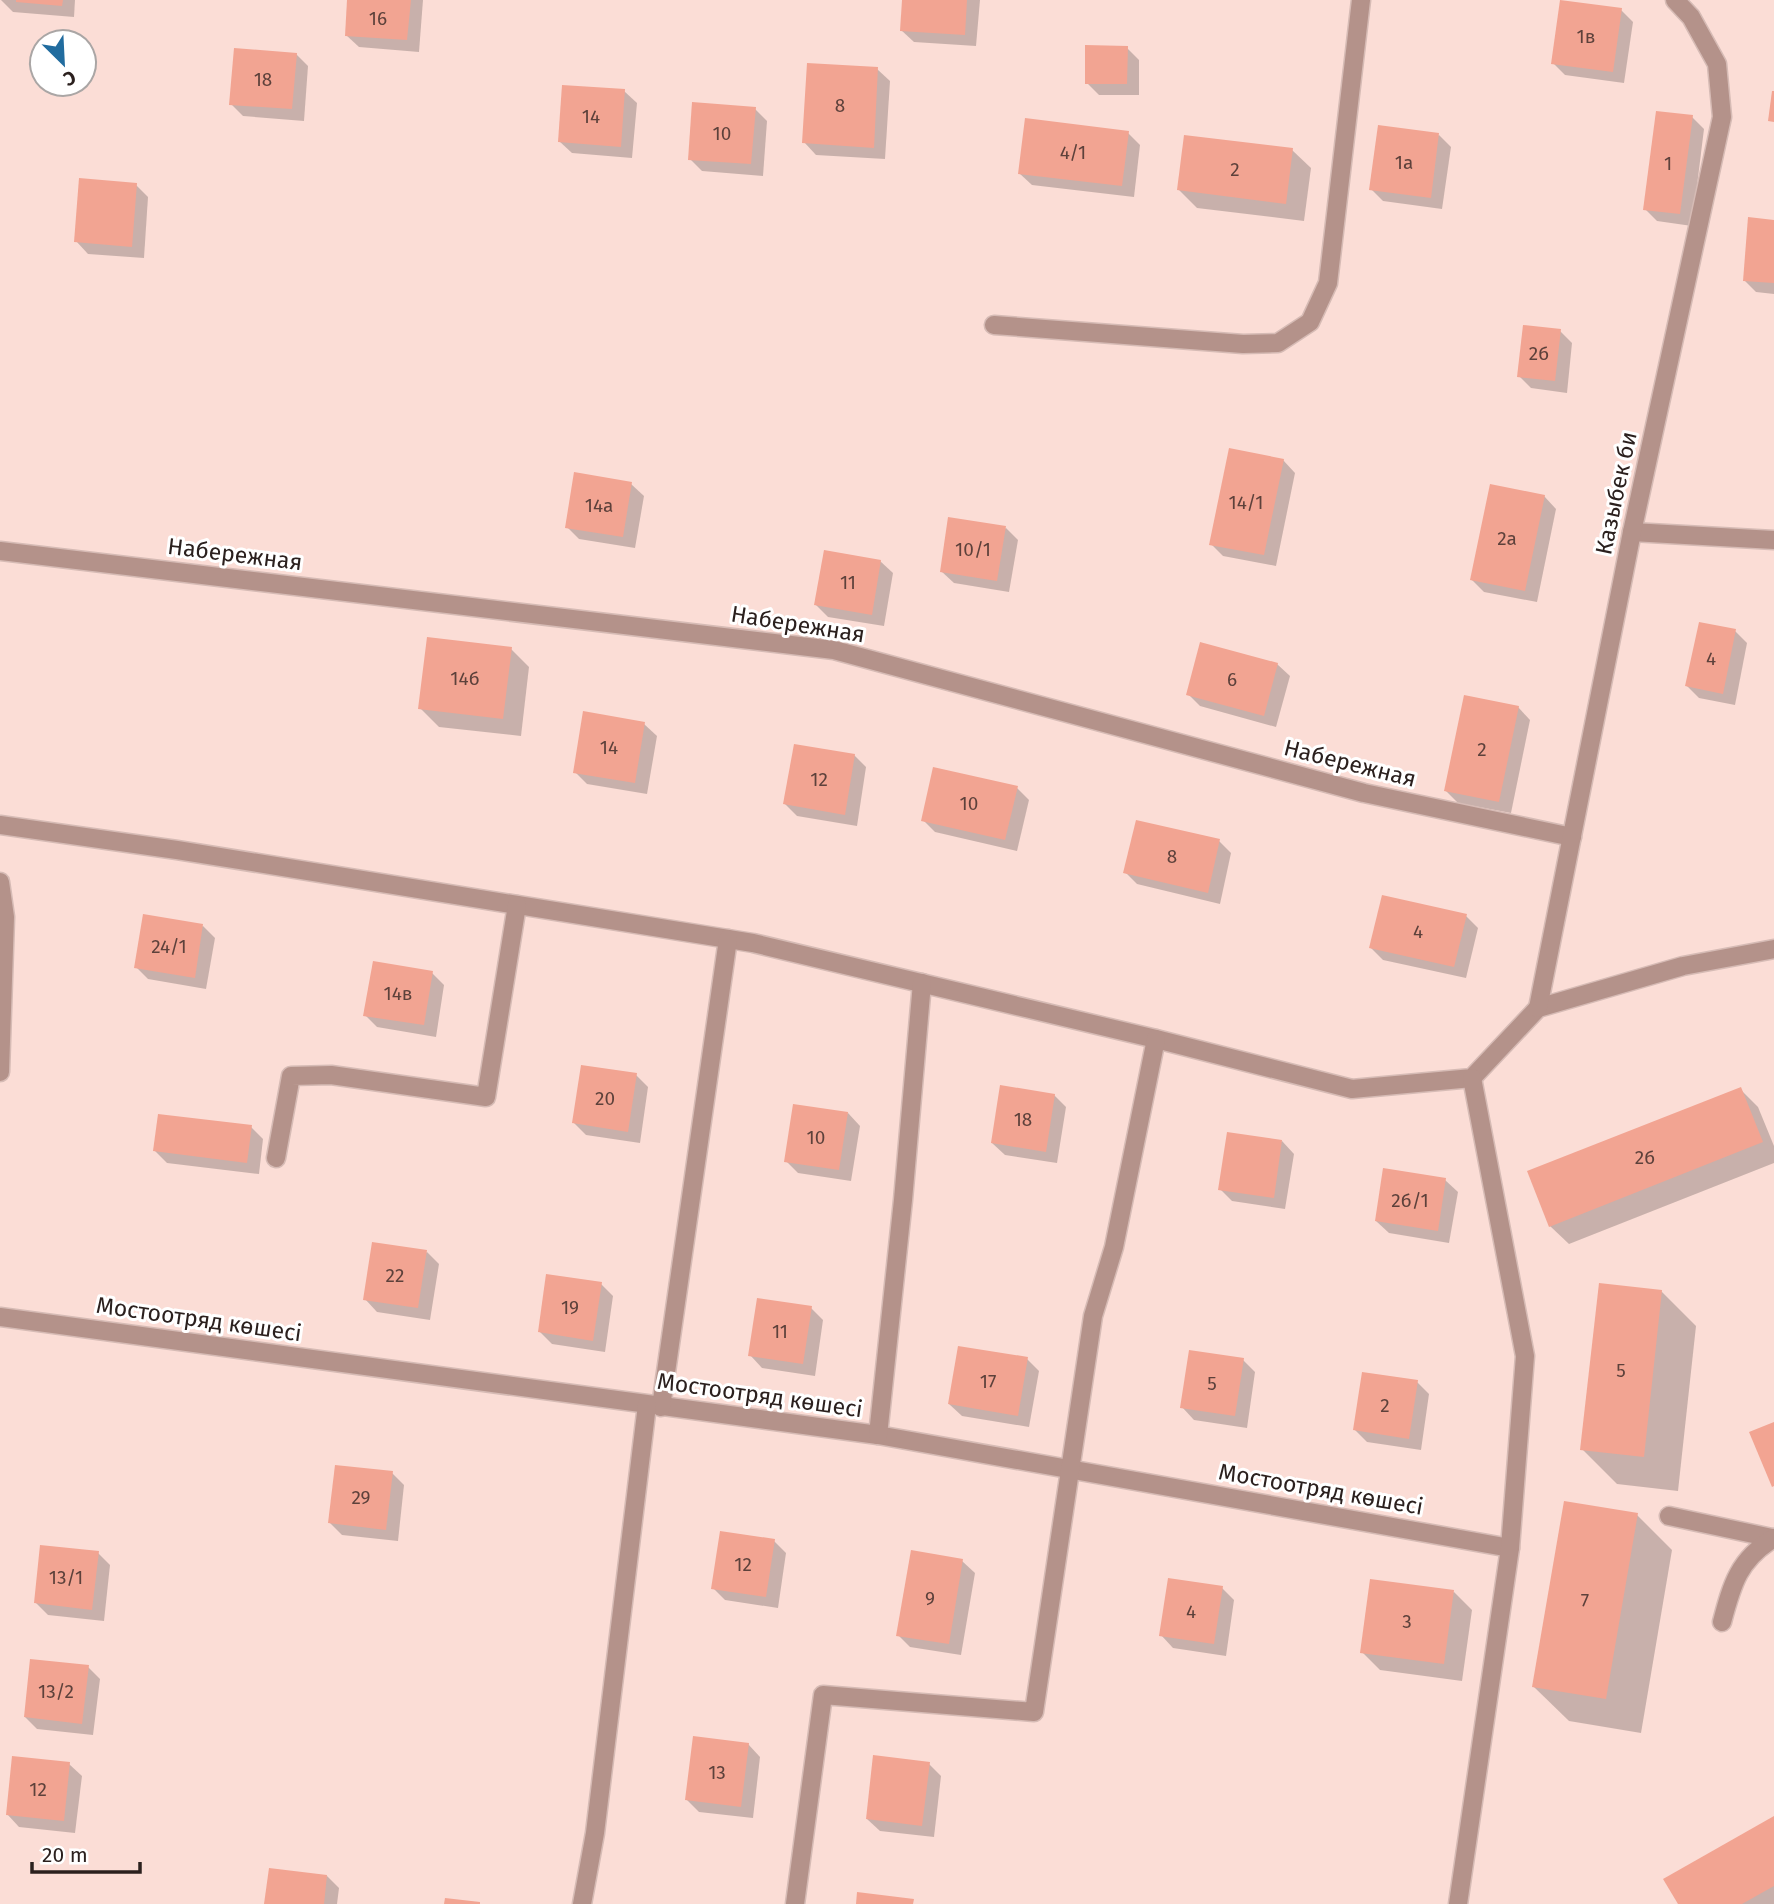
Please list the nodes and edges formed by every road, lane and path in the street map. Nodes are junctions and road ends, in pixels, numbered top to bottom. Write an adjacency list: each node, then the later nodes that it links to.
1 (1361, 0): 3 (street)
2 (1675, 0): 4 (street, Казыбек би)
3 (994, 325)
4 (1632, 532): 5 (street); 8 (street, Казыбек би)
5 (1774, 540)
6 (0, 551): 8 (street, Набережная)
7 (0, 825): 10 (street)
8 (1572, 837): 14 (street, Казыбек би)
9 (0, 881): 16 (street)
10 (517, 905): 11 (street); 18 (street)
11 (728, 939): 13 (street); 20 (street)
12 (1774, 949): 14 (street)
13 (922, 983): 15 (street); 21 (street)
14 (1538, 1007): 17 (street)
15 (1156, 1039): 17 (street); 22 (street)
16 (0, 1073)
17 (1472, 1078): 25 (street)
18 (276, 1158)
19 (0, 1317): 20 (street, Мостоотряд көшесі)
20 (654, 1406): 21 (street, Мостоотряд көшесі); 27 (street)
21 (878, 1435): 22 (street, Мостоотряд көшесі)
22 (1071, 1470): 25 (street, Мостоотряд көшесі); 28 (street)
23 (1669, 1516): 24 (street)
24 (1773, 1538): 26 (street)
25 (1510, 1548): 29 (street)
26 (1722, 1622)
27 (582, 1904)
28 (795, 1904)
29 (1458, 1904)

